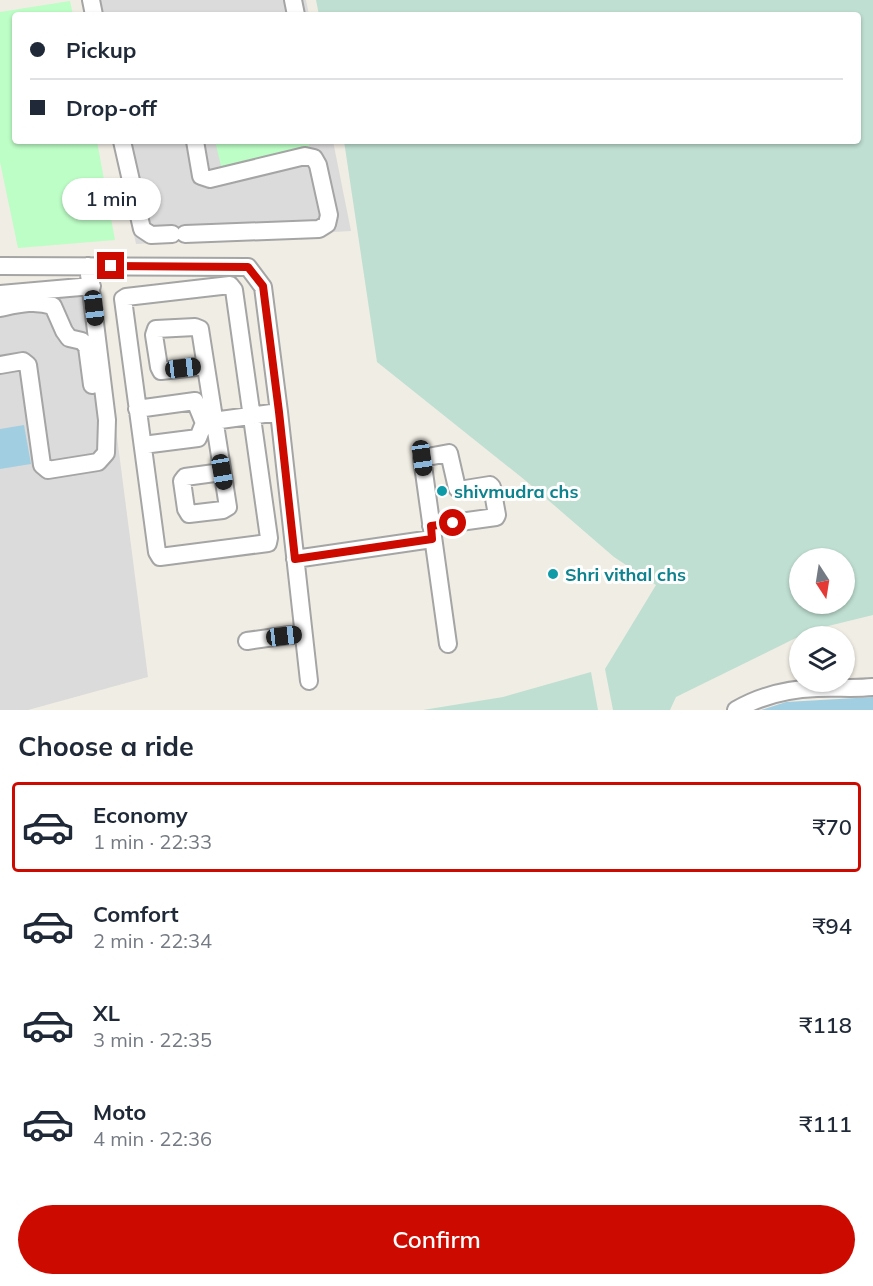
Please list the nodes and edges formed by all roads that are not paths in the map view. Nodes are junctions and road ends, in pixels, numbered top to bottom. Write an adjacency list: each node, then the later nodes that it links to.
1 (123, 144): 2 (street)
2 (196, 144)
3 (0, 266): 4 (street)
4 (88, 266): 5 (street); 11 (street)
5 (92, 286): 6 (street); 8 (street)
6 (0, 294)
7 (0, 308): 14 (street)
8 (0, 365)
9 (205, 366): 13 (street)
10 (137, 409): 12 (street); 13 (street); 15 (street)
11 (279, 412): 12 (street); 18 (street)
12 (253, 416): 13 (street); 15 (street)
13 (209, 422): 15 (street); 16 (street)
14 (97, 424)
15 (142, 445)
16 (222, 472)
17 (432, 532): 17 (street); 18 (street); 21 (street)
18 (295, 559): 19 (street)
19 (303, 633): 20 (street); 22 (street)
20 (247, 641)
21 (448, 644)
22 (309, 681)
23 (873, 687): 24 (street)
24 (736, 710)

